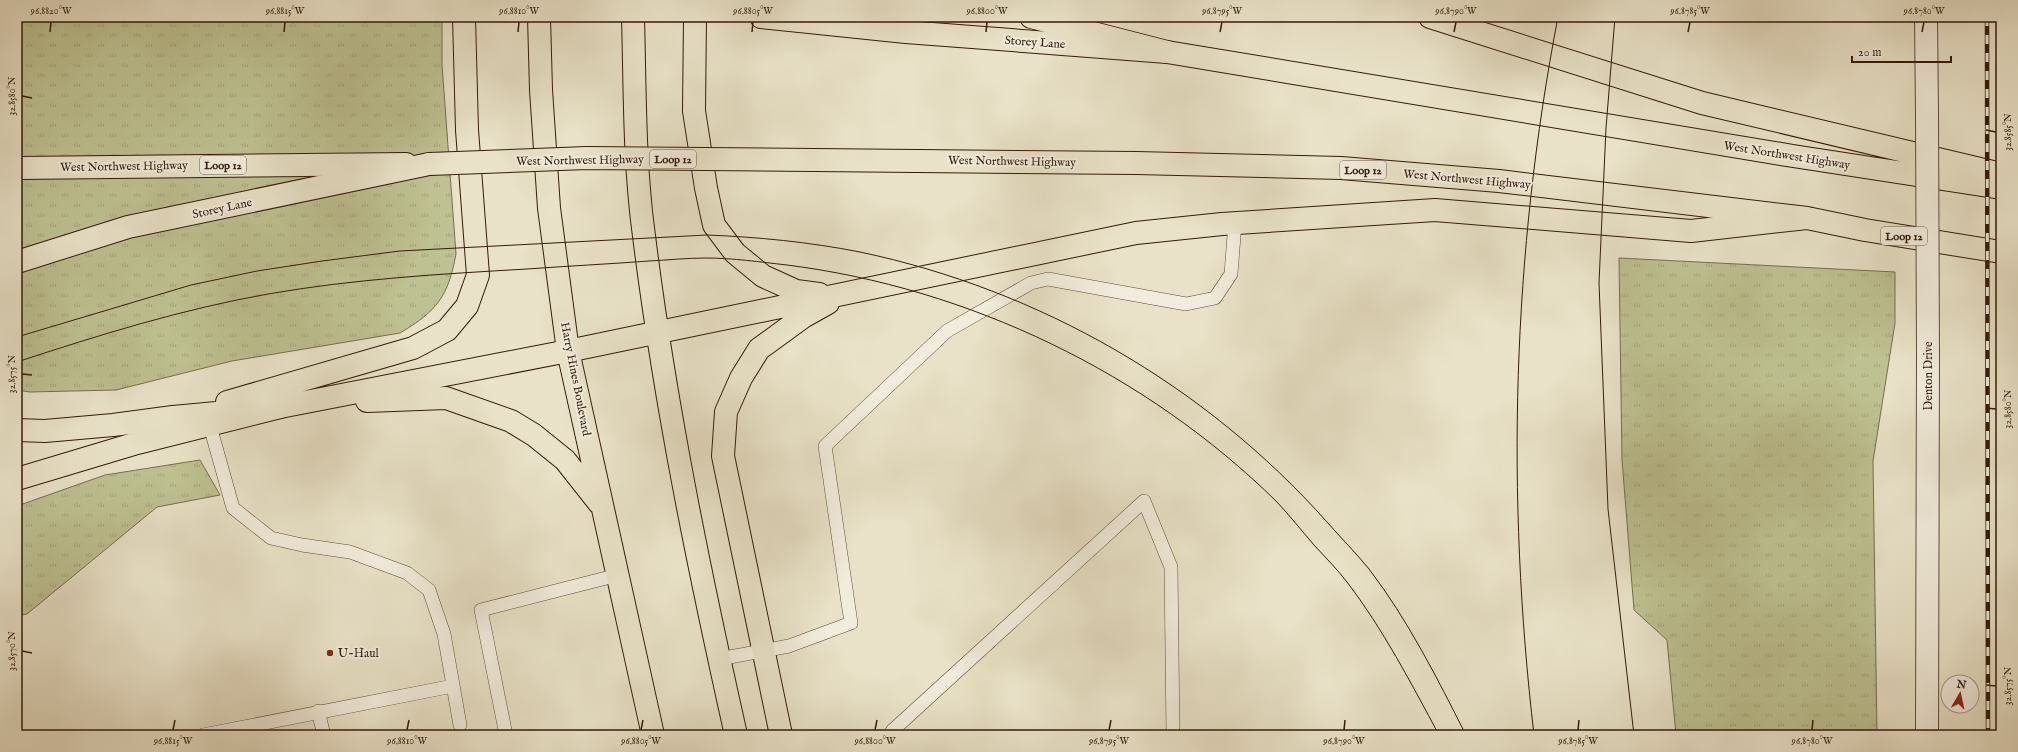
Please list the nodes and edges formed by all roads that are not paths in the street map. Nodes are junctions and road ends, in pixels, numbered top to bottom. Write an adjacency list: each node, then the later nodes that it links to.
1 (464, 17): 22 (main road)
2 (538, 17): 20 (main road, Harry Hines Boulevard)
3 (633, 17): 19 (main road)
4 (695, 17): 18 (main road)
5 (760, 17): 9 (main road, Storey Lane)
6 (1031, 17): 9 (main road, West Northwest Highway)
7 (1430, 17): 12 (main road)
8 (1926, 17): 40 (street, Denton Drive, bridge)
9 (1167, 52): 13 (main road, West Northwest Highway)
10 (429, 164): 11 (main road, West Northwest Highway / Loop 12); 14 (main road, West Northwest Highway / Loop 12, bridge); 17 (main road, Storey Lane)
11 (17, 168)
12 (2001, 174)
13 (2001, 188)
14 (1807, 218): 15 (main road); 16 (main road, West Northwest Highway / Loop 12)
15 (1235, 223): 18 (main road); 27 (lane)
16 (2001, 252)
17 (17, 262)
18 (838, 295): 19 (main road); 27 (main road)
19 (658, 332): 20 (main road); 28 (main road)
20 (568, 350): 21 (main road); 25 (main road, Harry Hines Boulevard)
21 (304, 402): 22 (main road); 25 (main road)
22 (207, 416): 23 (main road); 24 (main road); 29 (lane)
23 (17, 430)
24 (17, 479)
25 (602, 507): 26 (main road, Harry Hines Boulevard)
26 (618, 575): 34 (lane); 35 (main road, Harry Hines Boulevard)
27 (763, 651): 28 (lane); 37 (main road)
28 (719, 659): 36 (main road)
29 (453, 686): 30 (lane); 31 (lane)
30 (318, 711): 32 (lane); 33 (lane)
31 (460, 725)
32 (203, 735)
33 (324, 735)
34 (506, 735)
35 (653, 735)
36 (736, 735)
37 (781, 735)
38 (892, 735): 39 (lane)
39 (1173, 735)
40 (1927, 735)

